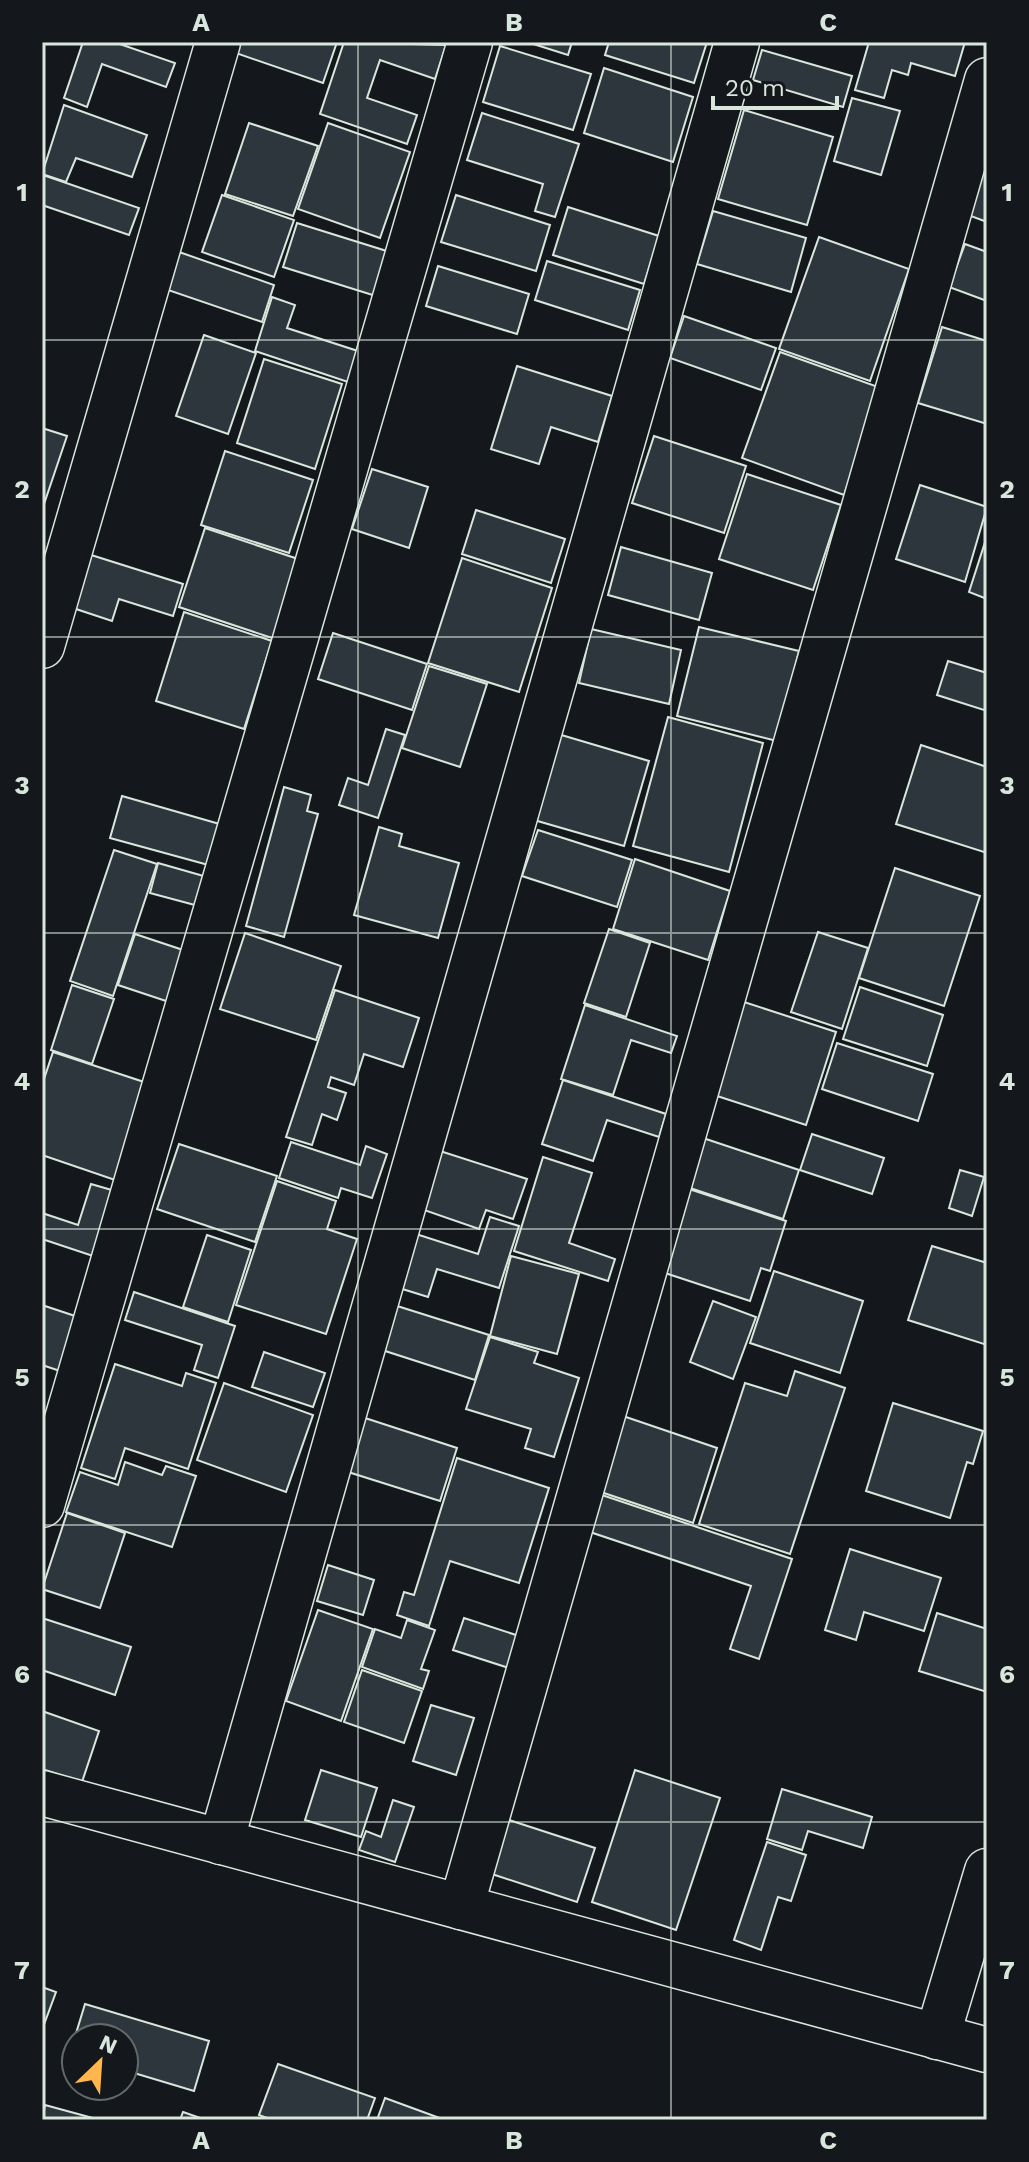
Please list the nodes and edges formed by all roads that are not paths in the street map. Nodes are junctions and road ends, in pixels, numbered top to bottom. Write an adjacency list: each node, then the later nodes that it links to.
1 (218, 42): 5 (street)
2 (470, 42): 6 (street)
3 (737, 42): 8 (street)
4 (987, 80): 10 (street)
5 (42, 646)
6 (42, 1505)
7 (42, 1793): 8 (street)
8 (221, 1842): 10 (street)
9 (987, 1871): 11 (street)
10 (461, 1907): 11 (street)
11 (937, 2037): 12 (street)
12 (987, 2050)

